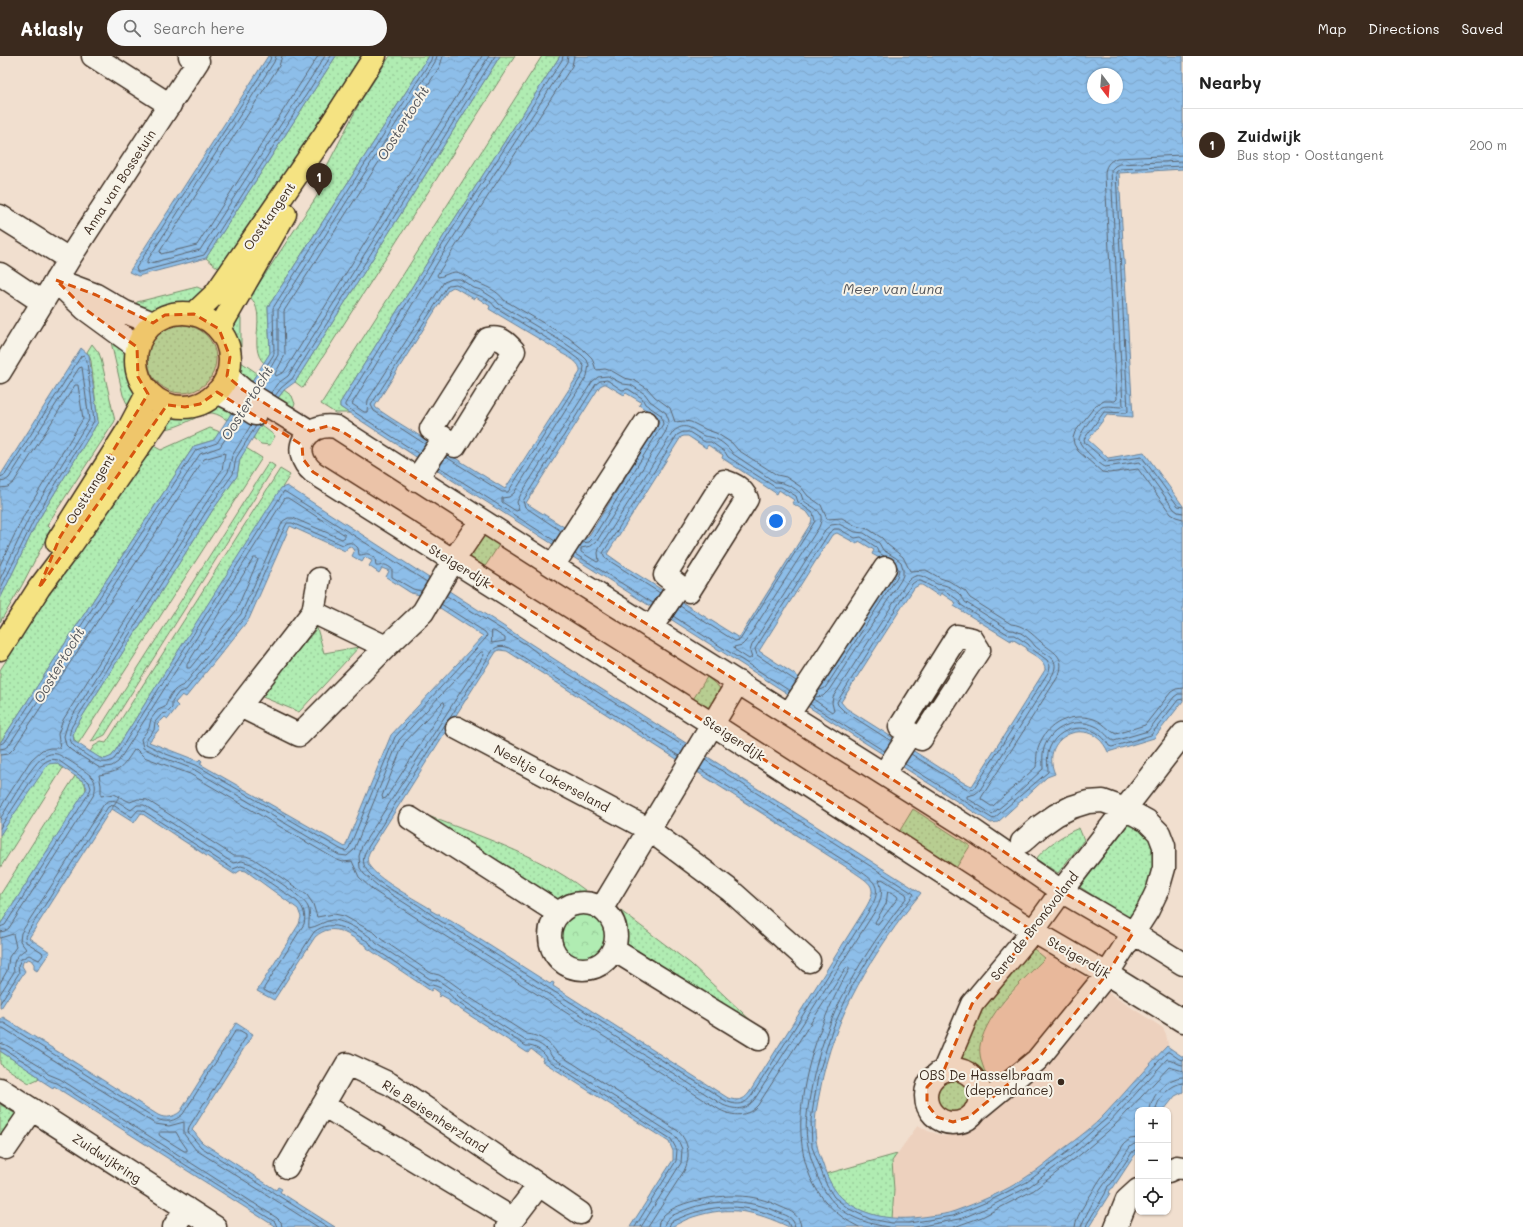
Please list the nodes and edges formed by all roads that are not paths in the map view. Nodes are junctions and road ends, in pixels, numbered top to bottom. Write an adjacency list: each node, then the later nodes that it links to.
1 (93, 56): 4 (street)
2 (190, 56): 4 (street, Anna van Bossetuin)
3 (376, 56): 5 (main road, Oosttangent)
4 (170, 105): 7 (street, Anna van Bossetuin)
5 (325, 134): 11 (main road, Oosttangent); 13 (main road, Oosttangent)
6 (0, 216): 7 (street)
7 (68, 259): 9 (street, Anna van Bossetuin)
8 (0, 274): 10 (street)
9 (56, 280): 10 (street, Anna van Bossetuin); 12 (street); 14 (street)
10 (42, 302): 15 (street, Anna van Bossetuin)
11 (194, 314): 12 (main road); 13 (main road)
12 (152, 323): 14 (main road)
13 (219, 329): 16 (main road)
14 (137, 348): 17 (main road)
15 (0, 372)
16 (230, 390): 18 (main road); 20 (street)
17 (148, 392): 18 (main road); 29 (main road, Oosttangent)
18 (168, 405): 29 (main road, Oosttangent)
19 (646, 422): 24 (street)
20 (307, 438): 22 (street); 26 (street, Steigerdijk)
21 (444, 438): 21 (street); 22 (street)
22 (416, 480): 23 (street)
23 (481, 520): 24 (street); 26 (street)
24 (553, 566): 31 (street)
25 (885, 568): 36 (street)
26 (448, 570): 32 (street); 37 (street, Steigerdijk)
27 (318, 579): 30 (street)
28 (679, 586): 28 (street); 31 (street)
29 (39, 588): 33 (main road, Oosttangent)
30 (313, 612): 32 (street); 35 (street)
31 (651, 628): 34 (street)
32 (386, 647): 35 (street)
33 (0, 649)
34 (738, 682): 36 (street); 37 (street)
35 (240, 706): 41 (street)
36 (789, 714): 42 (street)
37 (712, 724): 45 (street); 50 (street, Steigerdijk)
38 (457, 728): 45 (street, Neeltje Lokerseland)
39 (910, 734): 42 (street)
40 (1183, 734): 43 (street, Sara de Bronóvoland)
41 (210, 745)
42 (884, 774): 47 (street)
43 (1125, 809): 46 (street, Sara de Bronóvoland); 47 (street, Sara de Bronóvoland); 51 (street, Sara de Bronóvoland)
44 (410, 818): 49 (street)
45 (648, 829): 48 (street); 53 (street, Neeltje Lokerseland)
46 (1022, 842)
47 (1061, 892): 50 (street, Sara de Bronóvoland); 51 (street)
48 (602, 908): 49 (street); 52 (street)
49 (558, 913): 52 (street)
50 (1033, 931): 55 (street, Steigerdijk); 58 (street, Sara de Bronóvoland)
51 (1133, 933): 54 (street); 55 (street, Sara de Bronóvoland)
52 (614, 950): 57 (street)
53 (810, 961)
54 (1183, 964)
55 (1107, 974): 56 (street, Steigerdijk); 62 (street, Sara de Bronóvoland)
56 (1183, 1021)
57 (759, 1039)
58 (944, 1070): 62 (street); 62 (street, Sara de Bronóvoland)
59 (0, 1089): 61 (street, Zuidwijkring)
60 (323, 1105): 64 (street, Rie Beisenherzland); 67 (street, Rie Beisenherzland); 71 (street)
61 (32, 1110): 63 (street); 69 (street, Zuidwijkring)
62 (975, 1111)
63 (0, 1146)
64 (287, 1167)
65 (1183, 1168): 66 (street)
66 (1171, 1170)
67 (539, 1185): 70 (street, Rie Beisenherzland); 71 (street)
68 (1135, 1193): 74 (street)
69 (186, 1208): 72 (street); 73 (street, Zuidwijkring)
70 (580, 1213)
71 (510, 1223)
72 (174, 1227)
73 (215, 1227)
74 (1116, 1227)

